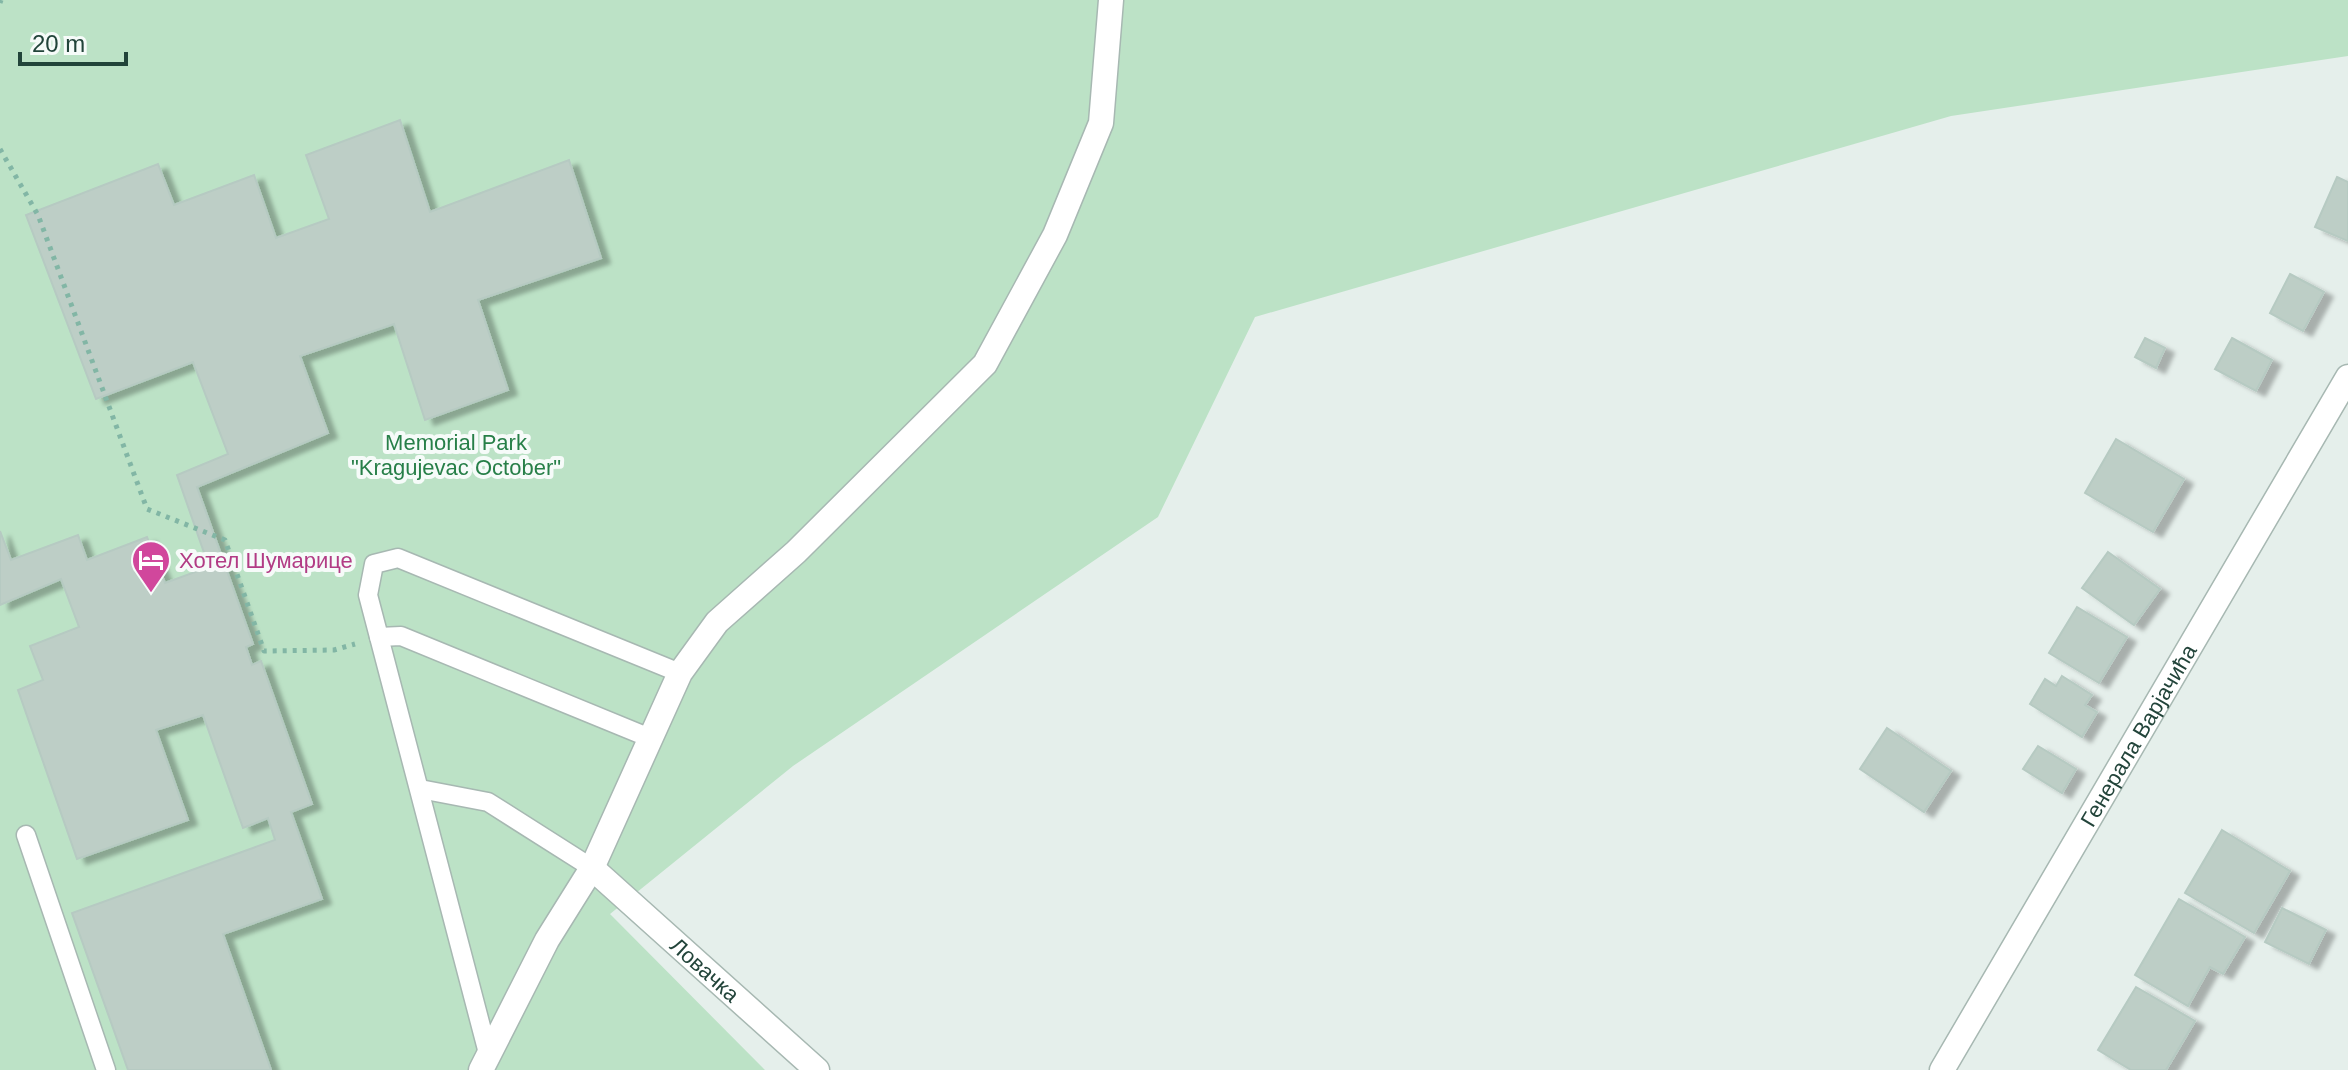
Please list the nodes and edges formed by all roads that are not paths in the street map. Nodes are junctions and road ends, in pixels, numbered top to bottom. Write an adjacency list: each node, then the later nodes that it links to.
1 (1111, 0): 5 (street)
2 (2348, 377): 3 (street, Генерала Варјачића)
3 (2342, 403): 13 (street, Генерала Варјачића)
4 (379, 637): 5 (lane); 6 (lane); 7 (lane)
5 (680, 673): 6 (street)
6 (650, 738): 9 (street)
7 (420, 789): 9 (lane); 10 (lane)
8 (26, 835): 11 (lane)
9 (592, 868): 10 (street); 12 (street, Ловачка)
10 (485, 1064)
11 (106, 1070)
12 (817, 1070)
13 (1942, 1070)

